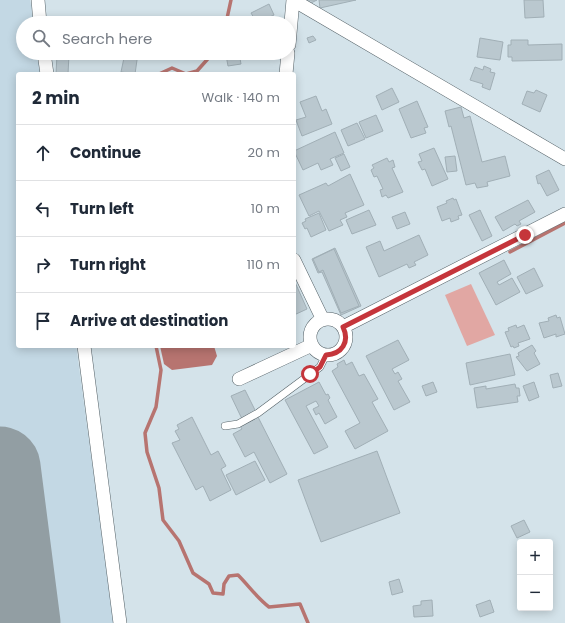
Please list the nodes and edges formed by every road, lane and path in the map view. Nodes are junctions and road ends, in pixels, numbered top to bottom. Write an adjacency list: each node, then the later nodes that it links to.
1 (38, 0): 3 (street)
2 (293, 0): 4 (street); 9 (street)
3 (39, 16)
4 (292, 16)
5 (45, 60): 7 (street)
6 (287, 60): 8 (street)
7 (47, 72)
8 (286, 72)
9 (565, 159)
10 (565, 214): 13 (street)
11 (296, 264): 12 (street)
12 (323, 320): 13 (street); 14 (street)
13 (343, 327): 16 (street)
14 (312, 345): 16 (street); 17 (street)
15 (84, 348): 19 (street)
16 (326, 355): 18 (lane)
17 (239, 379)
18 (225, 426)
19 (120, 623)

